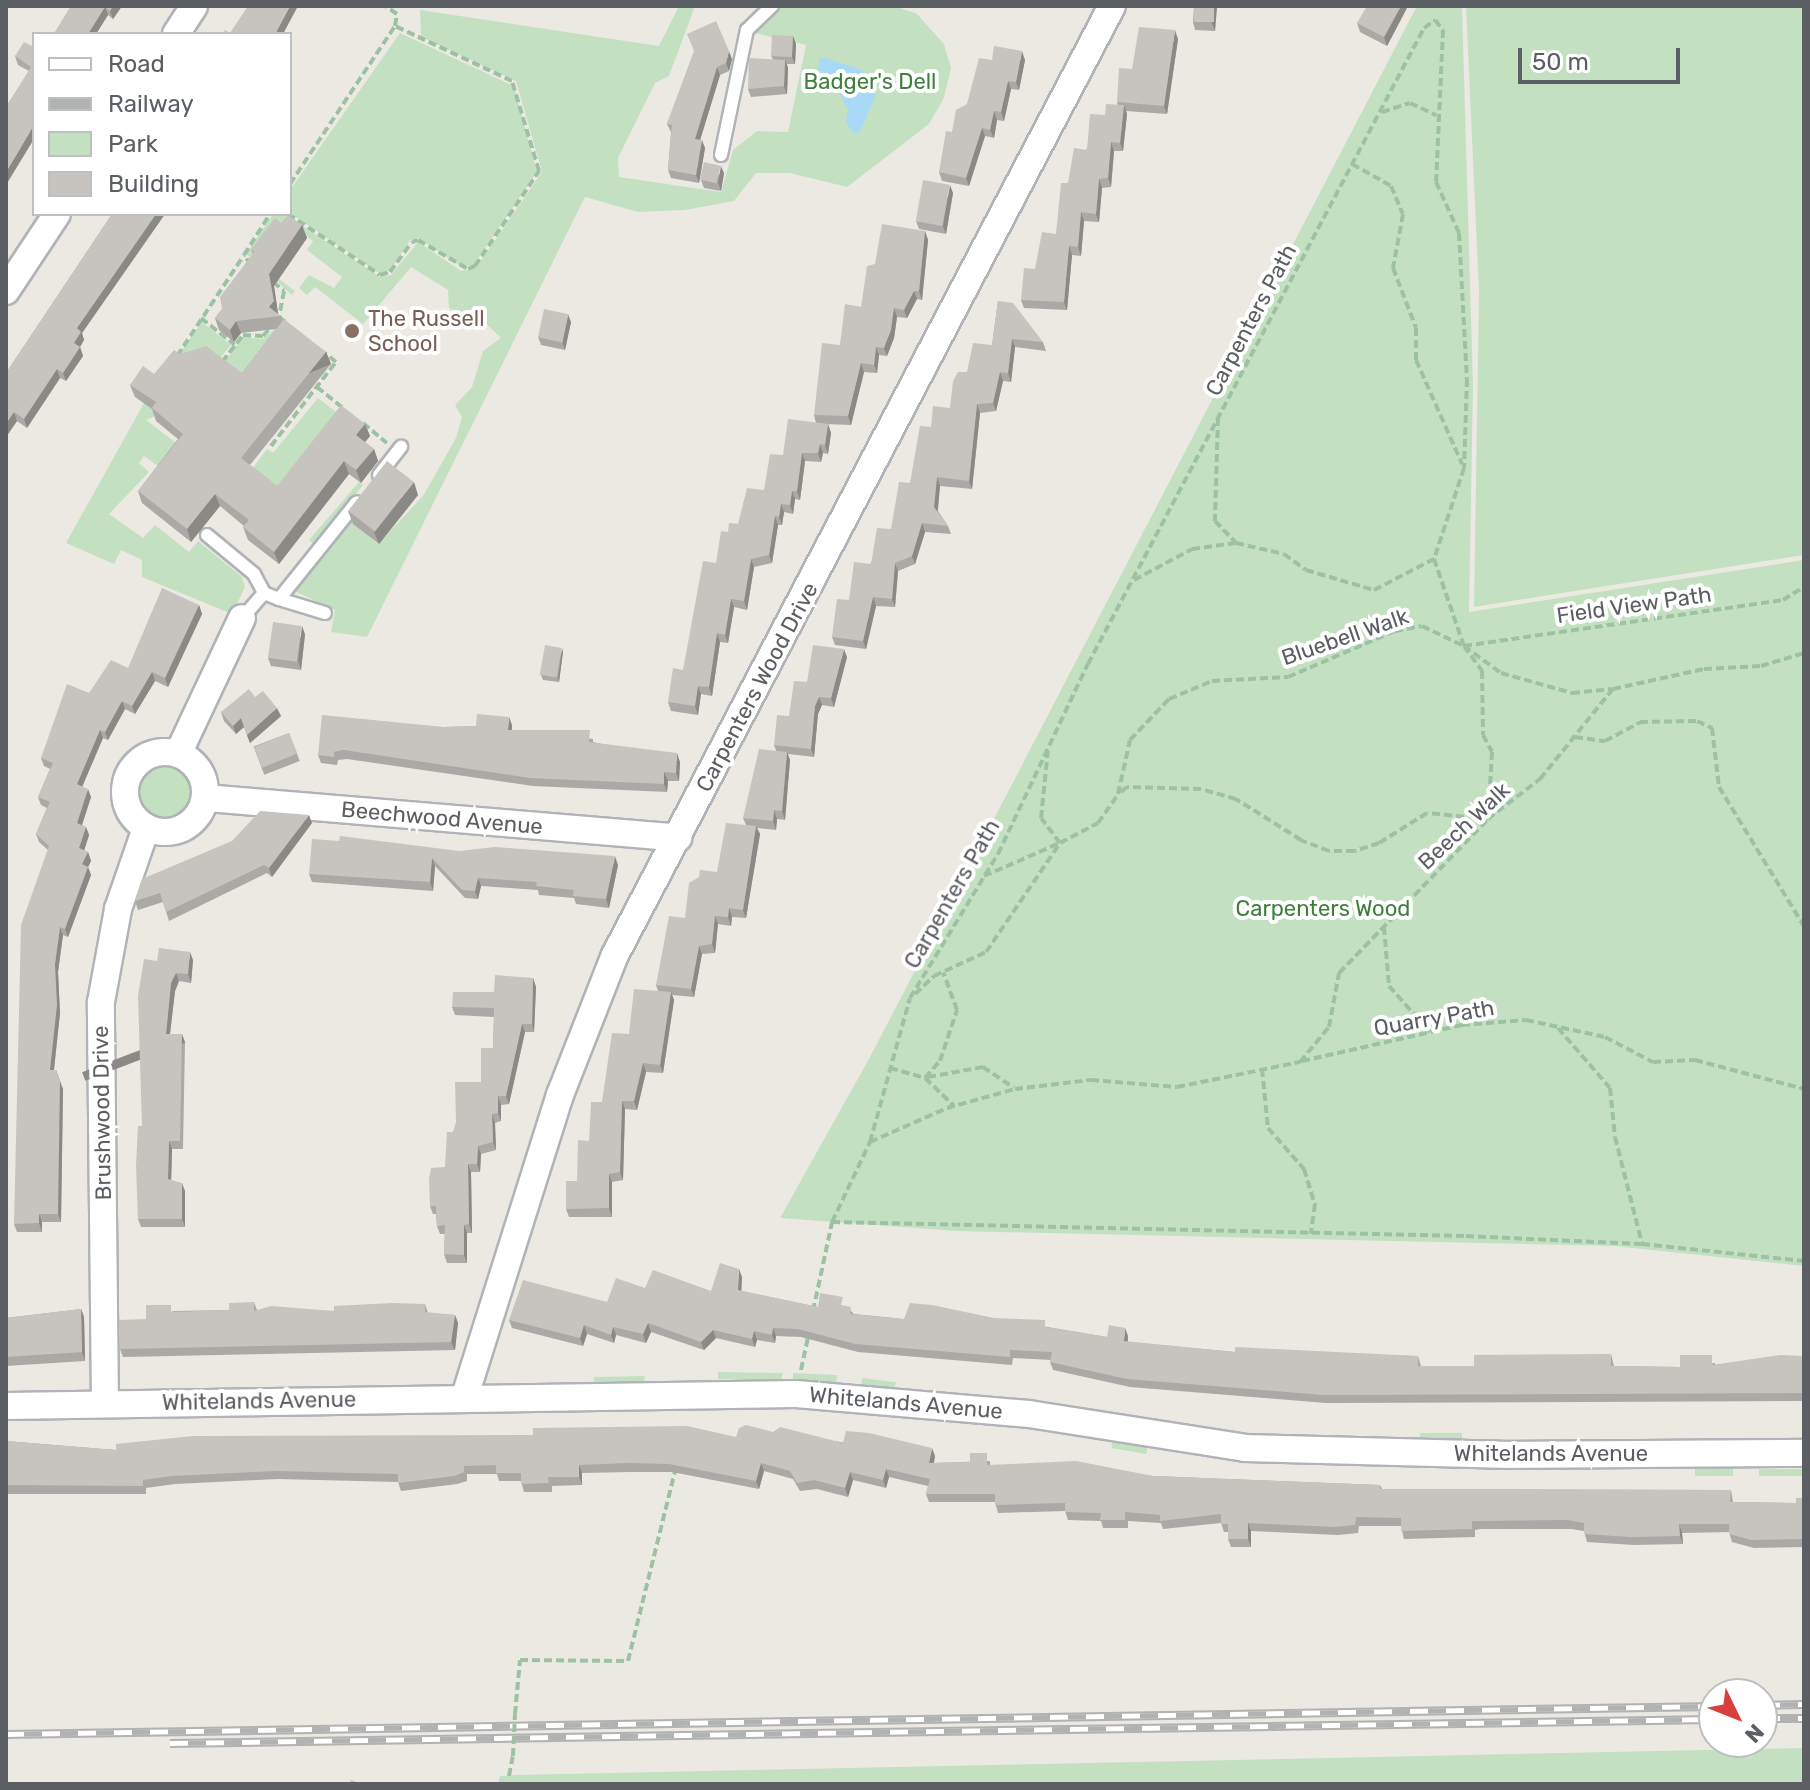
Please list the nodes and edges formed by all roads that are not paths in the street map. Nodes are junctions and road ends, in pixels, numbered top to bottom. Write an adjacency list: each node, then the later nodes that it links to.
1 (194, 6): 4 (street)
2 (772, 6): 5 (lane)
3 (1112, 6): 17 (street, Carpenters Wood Drive)
4 (177, 32)
5 (721, 155)
6 (56, 216): 7 (street)
7 (6, 291)
8 (400, 450): 11 (lane)
9 (207, 535): 10 (lane)
10 (264, 593): 11 (lane); 13 (lane)
11 (279, 599): 12 (lane)
12 (325, 613)
13 (242, 618): 14 (street)
14 (178, 754): 15 (street); 16 (street)
15 (206, 798): 16 (street); 17 (street, Beechwood Avenue)
16 (146, 828): 19 (street, Brushwood Drive)
17 (678, 838): 18 (street, Carpenters Wood Drive)
18 (465, 1396): 19 (street, Whitelands Avenue); 21 (street, Whitelands Avenue)
19 (105, 1404): 20 (street, Whitelands Avenue)
20 (6, 1406)
21 (1804, 1453)

